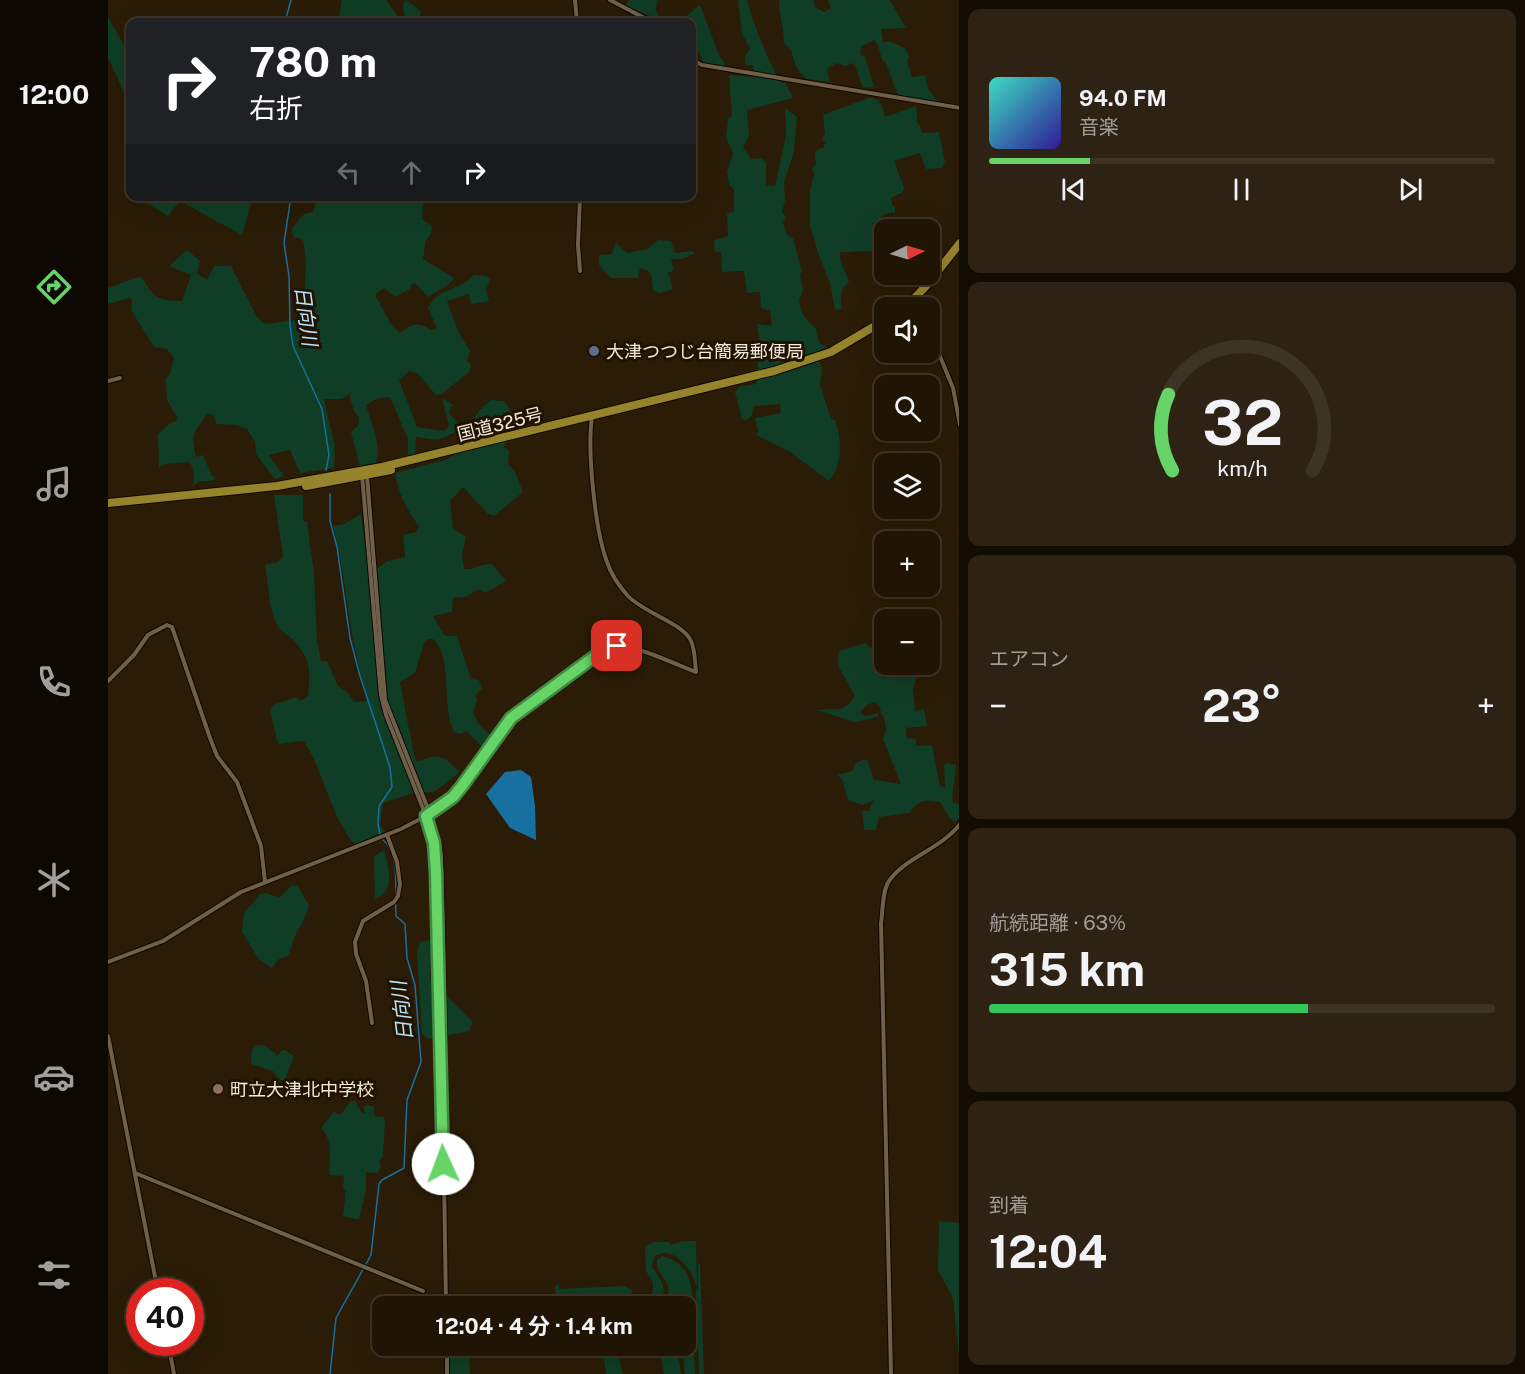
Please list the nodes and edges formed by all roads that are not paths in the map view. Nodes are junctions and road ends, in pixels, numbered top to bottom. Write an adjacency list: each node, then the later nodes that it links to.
1 (575, 0): 3 (street)
2 (610, 0): 4 (street)
3 (577, 18)
4 (644, 18)
5 (696, 62): 6 (street)
6 (959, 108)
7 (580, 201): 11 (street)
8 (959, 239): 10 (highway)
9 (959, 244): 12 (highway)
10 (940, 262)
11 (580, 271)
12 (914, 297)
13 (874, 327): 18 (highway, 国道325号)
14 (874, 331): 18 (highway, 国道325号)
15 (940, 356): 19 (street)
16 (120, 378): 17 (street)
17 (108, 381)
18 (593, 417): 20 (highway, 国道325号); 23 (street)
19 (959, 420)
20 (364, 474): 21 (highway, 国道325号); 23 (street)
21 (108, 505)
22 (108, 681): 26 (street)
23 (428, 815): 25 (street); 33 (street)
24 (959, 825): 38 (street)
25 (385, 835): 26 (street); 28 (street)
26 (265, 882): 27 (street)
27 (108, 962)
28 (372, 1023)
29 (108, 1036): 30 (street)
30 (135, 1173): 31 (street); 32 (street)
31 (155, 1278)
32 (423, 1291)
33 (446, 1296)
34 (171, 1356): 36 (street)
35 (447, 1356): 37 (street)
36 (174, 1374)
37 (447, 1374)
38 (891, 1374)

